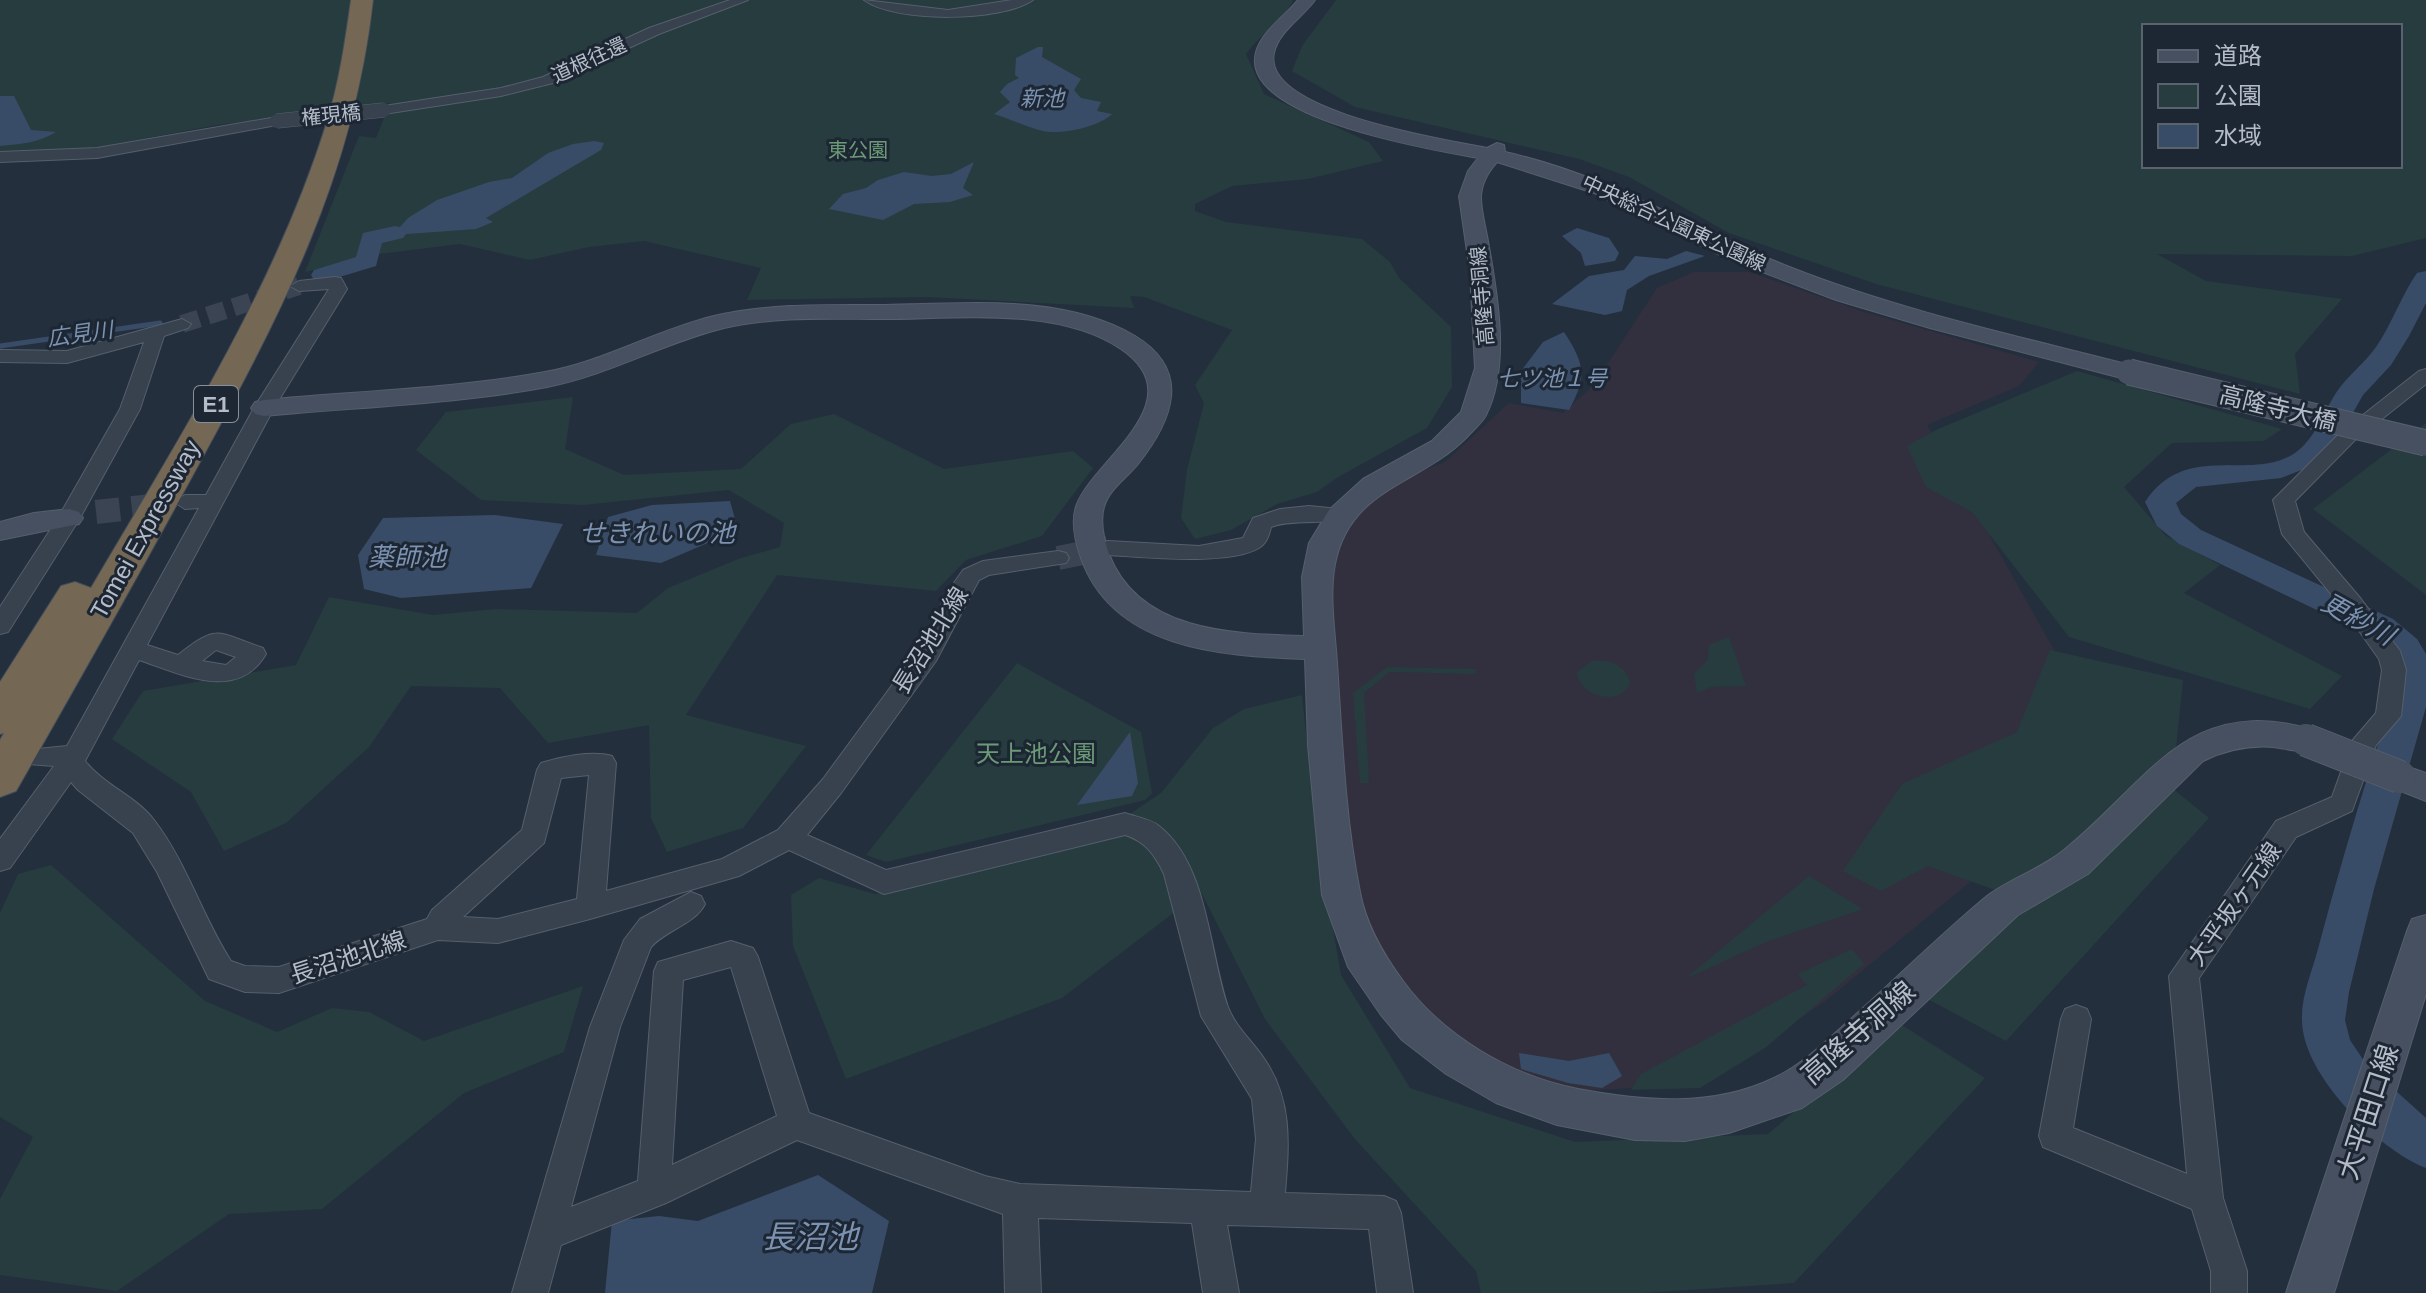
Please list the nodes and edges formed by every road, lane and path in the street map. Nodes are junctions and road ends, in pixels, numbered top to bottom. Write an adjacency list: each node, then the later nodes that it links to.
1 (344, 0): 31 (highway, Tomei Expressway / E1)
2 (362, 0): 34 (highway, Tomei Expressway / E1)
3 (742, 0): 8 (street, 道根往還)
4 (870, 0): 5 (street)
5 (1027, 0)
6 (1307, 0): 9 (street, 中央総合公園東公園線)
7 (1319, 0): 9 (street)
8 (384, 110): 10 (street, 権現橋, bridge)
9 (1494, 152): 15 (street, 中央総合公園東公園線); 23 (street, 高隆寺洞線)
10 (0, 157)
11 (299, 286): 17 (street)
12 (182, 324): 13 (street)
13 (156, 333): 14 (street); 22 (street)
14 (0, 356)
15 (2131, 367): 18 (street, 高隆寺大橋); 19 (street, 高隆寺大橋, bridge)
16 (2426, 375): 45 (street, 大平坂ヶ元線)
17 (264, 408): 20 (street); 28 (street)
18 (2426, 432)
19 (2426, 443)
20 (213, 501): 21 (street); 29 (street)
21 (185, 502)
22 (82, 515): 24 (street); 27 (street)
23 (1339, 516): 25 (street); 28 (street, 高隆寺洞線)
24 (0, 531)
25 (1108, 548)
26 (1058, 558): 36 (street, 長沼池北線)
27 (0, 626)
28 (1322, 648): 35 (street, 高隆寺洞線, bridge)
29 (133, 649): 30 (street); 33 (street)
30 (183, 663)
31 (0, 718)
32 (37, 757): 33 (street)
33 (71, 762): 37 (street); 40 (street, 長沼池北線)
34 (0, 779)
35 (2413, 782)
36 (788, 838): 38 (street, 長沼池北線); 48 (street)
37 (0, 860)
38 (687, 892): 39 (street, 長沼池北線); 49 (street)
39 (590, 907): 40 (street, 長沼池北線); 40 (street)
40 (438, 928)
41 (2426, 931): 55 (street, 大平田口線)
42 (2076, 1019): 45 (street)
43 (796, 1124): 44 (street); 44 (street); 46 (street)
44 (654, 1191): 49 (street)
45 (2206, 1198): 54 (street, 大平坂ヶ元線)
46 (1020, 1201): 47 (street); 51 (street)
47 (1207, 1208): 48 (street); 52 (street)
48 (1267, 1208): 53 (street)
49 (546, 1234): 50 (street)
50 (530, 1293)
51 (1023, 1293)
52 (1221, 1293)
53 (1395, 1293)
54 (2229, 1293)
55 (2310, 1293)

